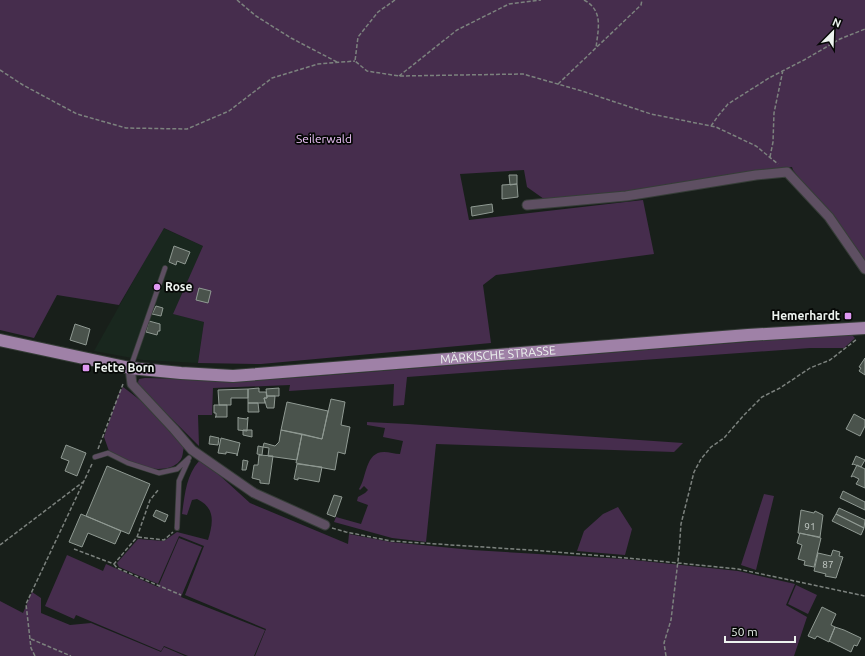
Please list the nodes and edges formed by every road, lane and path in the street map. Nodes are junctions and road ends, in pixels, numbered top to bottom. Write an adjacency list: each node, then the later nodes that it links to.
1 (237, 0): 9 (path)
2 (395, 0): 8 (path)
3 (541, 0): 12 (path)
4 (584, 0): 7 (path)
5 (642, 0): 7 (path)
6 (865, 29): 11 (path)
7 (596, 48): 13 (path)
8 (355, 61): 9 (path); 12 (path)
9 (338, 62): 10 (path)
10 (0, 70)
11 (783, 70): 14 (path); 15 (path)
12 (399, 76): 13 (path)
13 (558, 84): 14 (path)
14 (711, 126): 15 (path)
15 (770, 157): 16 (path)
16 (787, 172): 17 (street); 19 (street)
17 (526, 205)
18 (165, 268): 22 (lane)
19 (865, 269)
20 (863, 328): 22 (main road, MÄRKISCHE STRASSE); 32 (path)
21 (0, 340): 22 (main road, MÄRKISCHE STRASSE)
22 (126, 368): 23 (street); 24 (path)
23 (191, 454): 24 (lane); 27 (street); 28 (lane)
24 (95, 457): 25 (path)
25 (84, 481): 30 (path); 36 (path)
26 (159, 488): 29 (path)
27 (325, 525): 32 (path)
28 (177, 528): 29 (path)
29 (137, 537): 33 (path)
30 (0, 545)
31 (74, 549): 33 (path)
32 (677, 562): 35 (path); 39 (path)
33 (114, 564): 34 (path)
34 (182, 595)
35 (865, 596)
36 (30, 639): 37 (path); 38 (path)
37 (35, 656)
38 (71, 656)
39 (666, 656)

